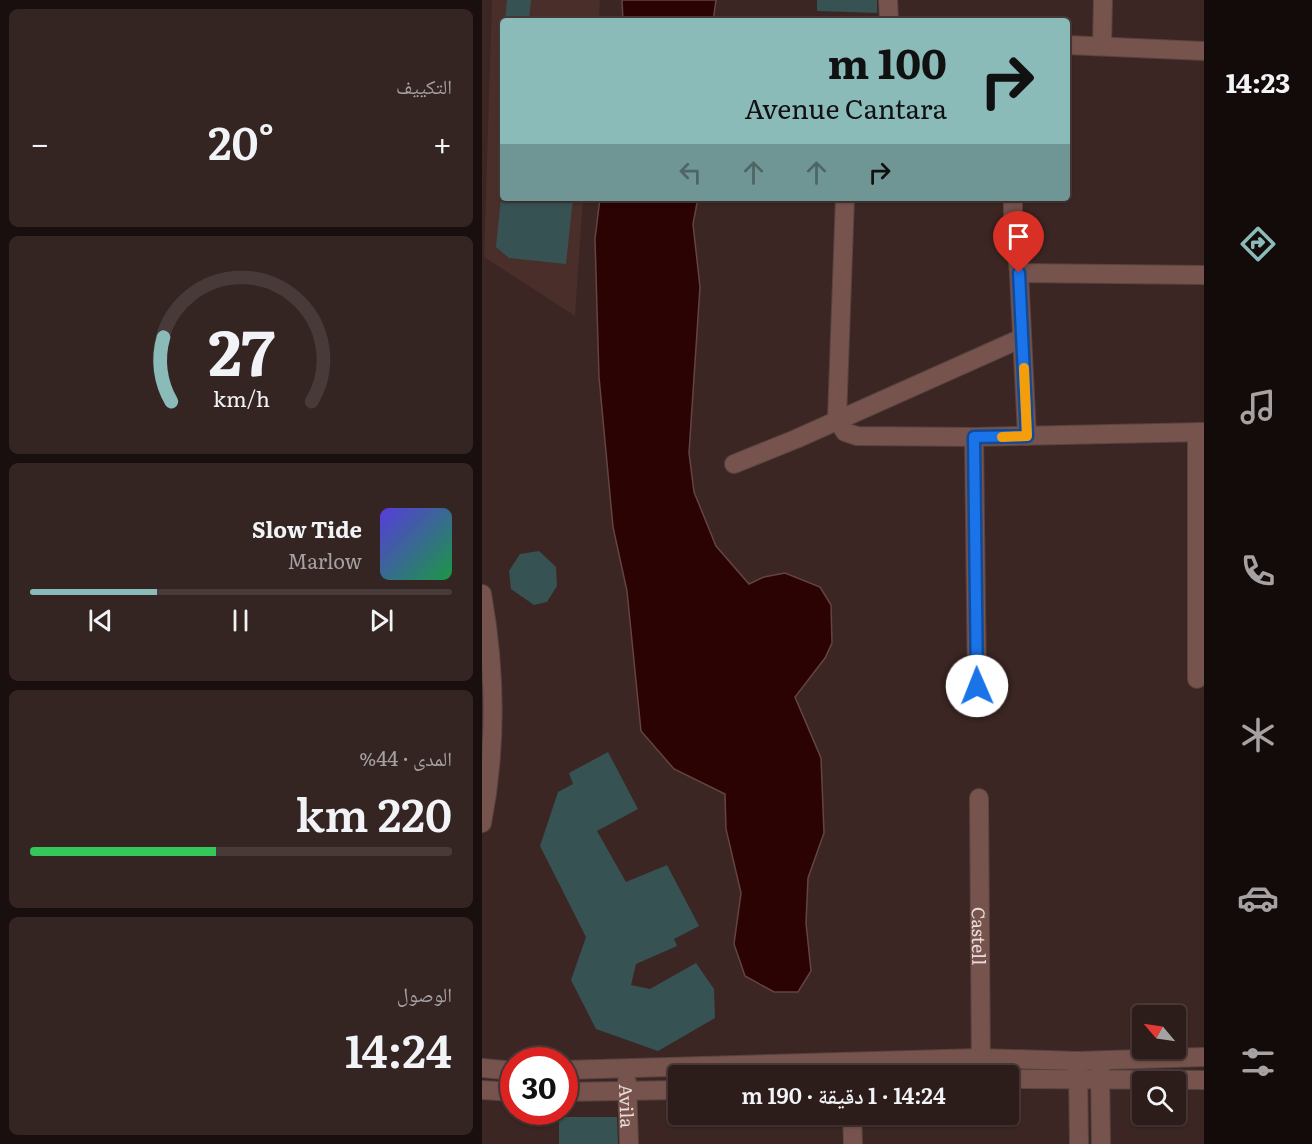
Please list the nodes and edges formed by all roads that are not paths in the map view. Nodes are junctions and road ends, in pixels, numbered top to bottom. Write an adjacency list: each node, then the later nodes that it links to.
1 (888, 0): 3 (street)
2 (1103, 0): 5 (street)
3 (889, 18)
4 (1070, 45): 5 (street)
5 (1102, 46): 6 (street)
6 (1205, 51)
7 (845, 201): 12 (street)
8 (1013, 201): 9 (street)
9 (1019, 273): 10 (street); 11 (street)
10 (1205, 275)
11 (1022, 338): 12 (street); 14 (street)
12 (837, 419): 15 (street); 16 (street)
13 (1201, 432): 14 (street); 18 (street)
14 (1027, 436): 15 (street)
15 (974, 437): 19 (street)
16 (734, 464)
17 (482, 594): 21 (street)
18 (1197, 679)
19 (977, 686)
20 (979, 798): 27 (street, Castell)
21 (482, 823)
22 (1205, 1057): 23 (street)
23 (1100, 1059): 24 (street); 36 (street)
24 (1078, 1061): 28 (street); 35 (street)
25 (732, 1065): 26 (street)
26 (828, 1065)
27 (980, 1065)
28 (1013, 1065)
29 (668, 1067): 31 (street)
30 (482, 1068): 32 (street)
31 (626, 1069): 33 (street); 42 (street, Avila)
32 (500, 1070)
33 (578, 1070)
34 (1019, 1079): 35 (street)
35 (1078, 1080): 36 (street); 46 (street)
36 (1100, 1080): 37 (street); 47 (street)
37 (1205, 1080)
38 (482, 1090): 40 (street)
39 (668, 1090): 42 (street)
40 (500, 1091)
41 (578, 1092): 42 (street)
42 (628, 1092): 44 (street, Avila)
43 (852, 1125): 45 (street)
44 (629, 1144)
45 (853, 1144)
46 (1079, 1144)
47 (1101, 1144)

